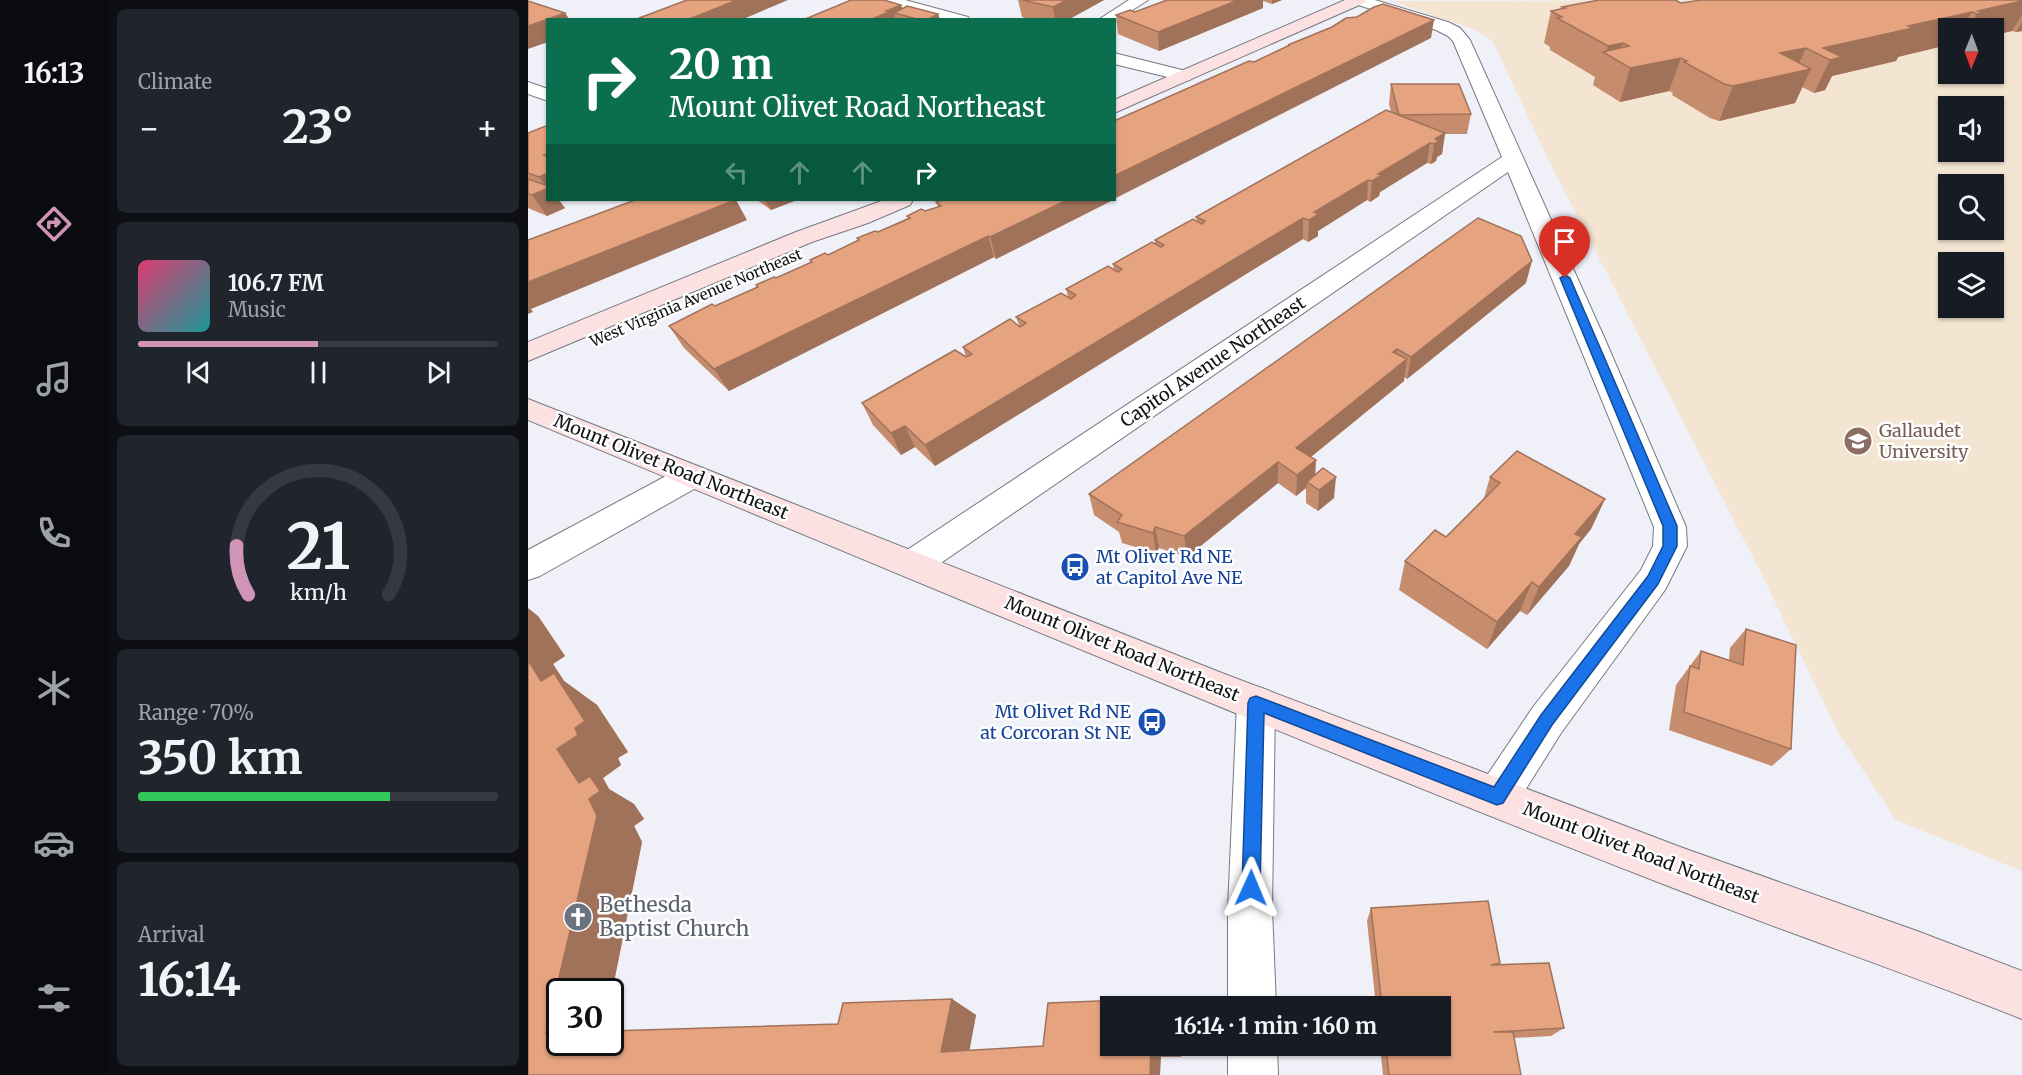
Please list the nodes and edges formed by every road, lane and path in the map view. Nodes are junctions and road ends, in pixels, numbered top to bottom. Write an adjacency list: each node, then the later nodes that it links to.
1 (887, 0): 4 (street)
2 (1140, 0): 5 (street)
3 (1358, 0): 7 (street); 11 (street)
4 (954, 18)
5 (1109, 18)
6 (1116, 59): 7 (street)
7 (1184, 76): 10 (street)
8 (528, 88): 9 (street)
9 (546, 94)
10 (1116, 106)
11 (1512, 160): 18 (street, Capitol Avenue Northeast); 21 (street)
12 (900, 201): 13 (street, West Virginia Avenue Northeast)
13 (860, 218): 14 (street, West Virginia Avenue Northeast); 15 (street, West Virginia Avenue Northeast)
14 (528, 352)
15 (528, 368)
16 (528, 409): 17 (street, Mount Olivet Road Northeast)
17 (692, 476): 18 (street, Mount Olivet Road Northeast); 19 (street)
18 (913, 564): 20 (street, Mount Olivet Road Northeast)
19 (528, 566)
20 (1256, 703): 21 (street, Mount Olivet Road Northeast); 23 (street)
21 (1497, 797): 22 (street, Mount Olivet Road Northeast)
22 (2022, 995)
23 (1252, 996)
24 (1253, 1056): 25 (street)
25 (1253, 1075)

